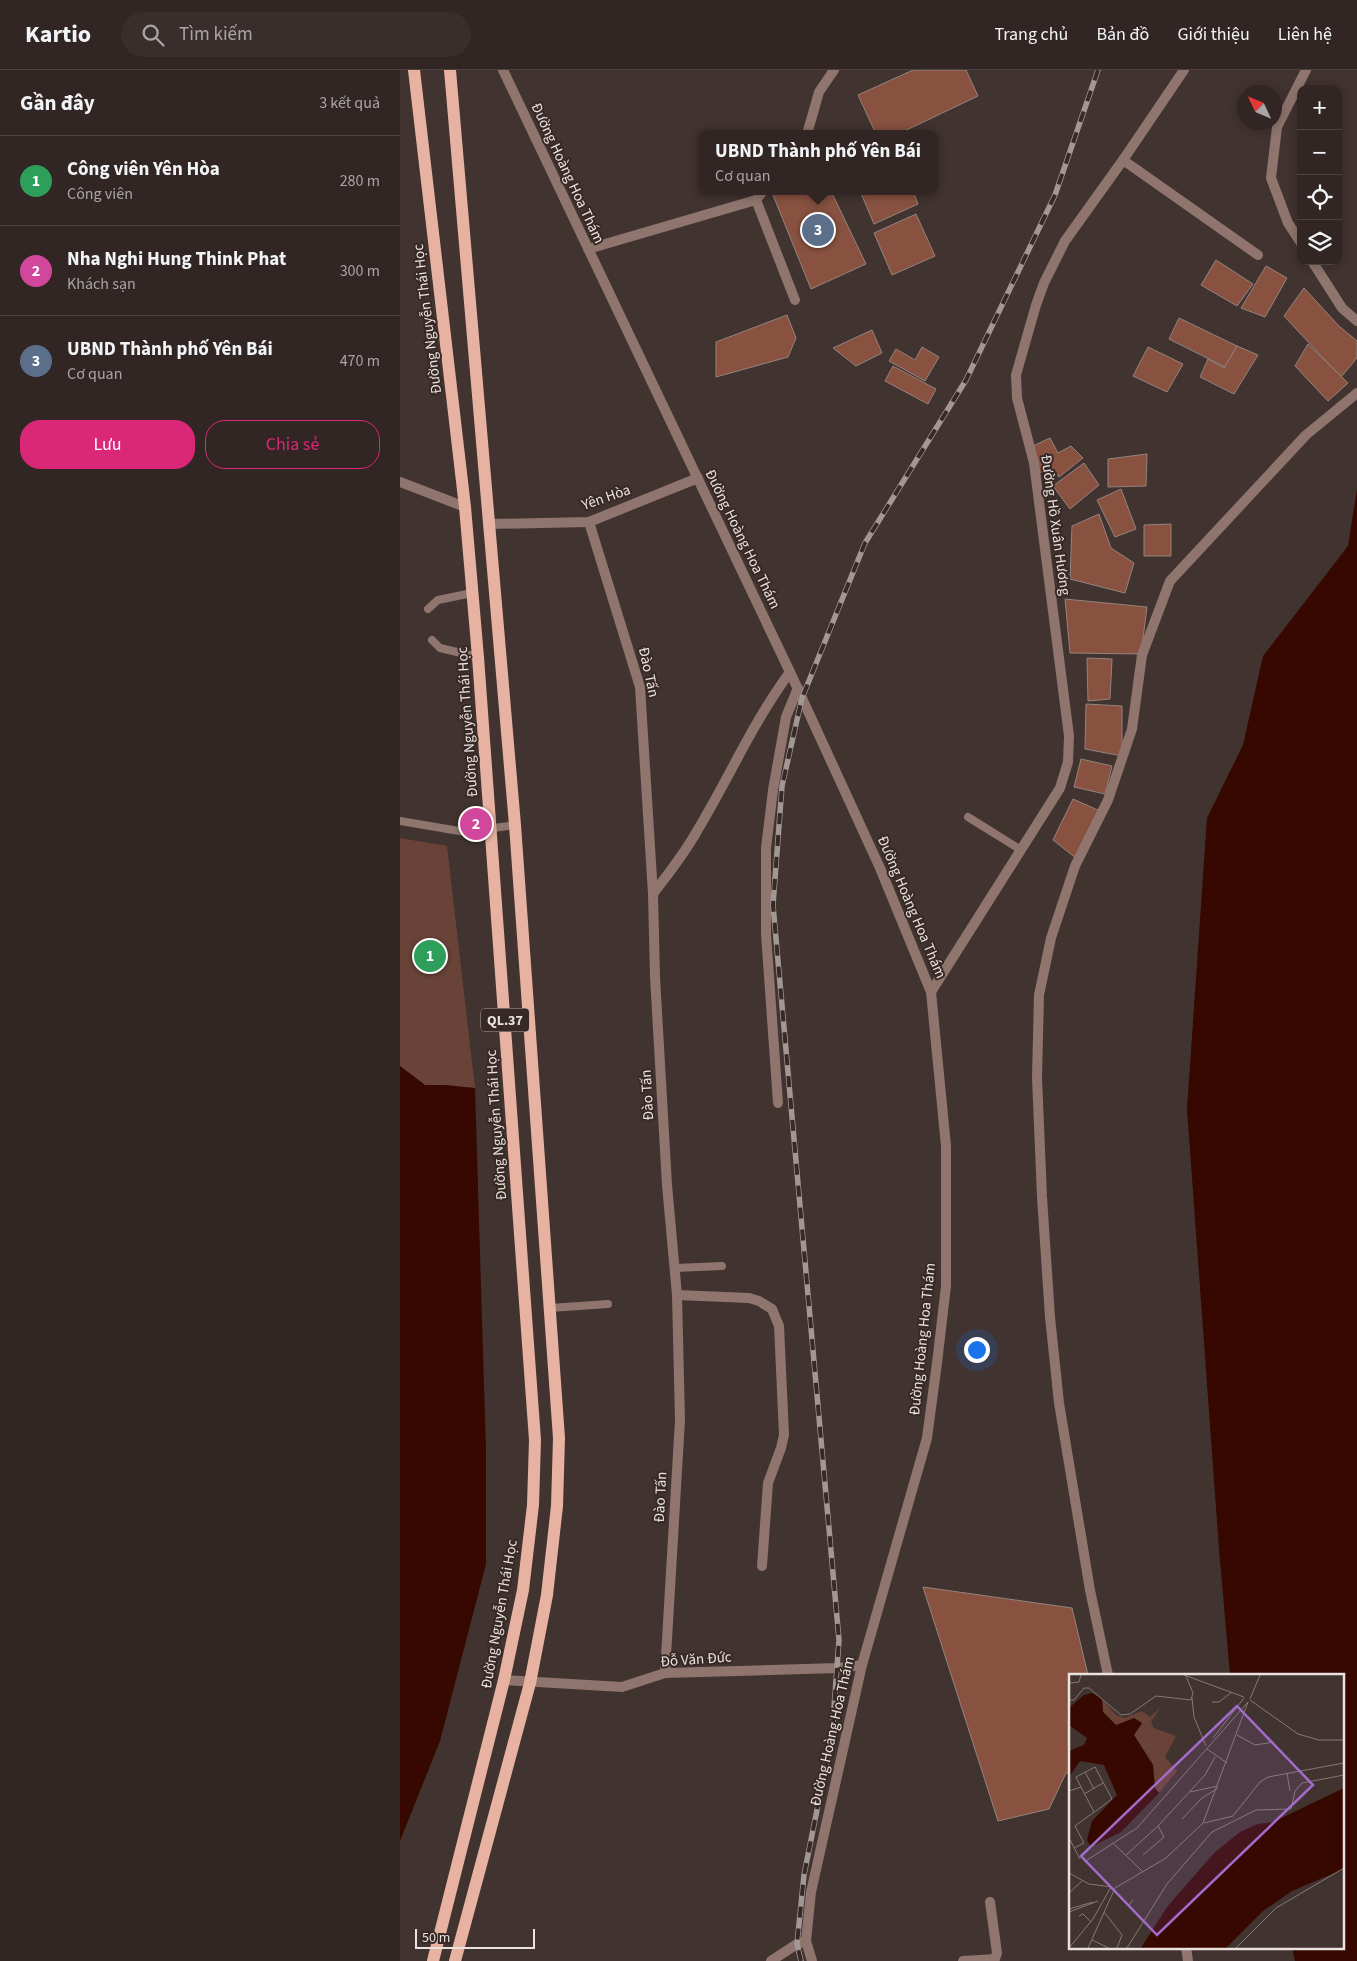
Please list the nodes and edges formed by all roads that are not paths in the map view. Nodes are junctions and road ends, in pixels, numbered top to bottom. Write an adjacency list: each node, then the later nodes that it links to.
1 (414, 70): 20 (main road, Đường Nguyễn Thái Học / QL.37)
2 (450, 70): 22 (main road, QL.37)
3 (503, 70): 12 (street, Đường Hoàng Hoa Thám)
4 (834, 70): 7 (street)
5 (1184, 70): 8 (street, Đường Hồ Xuân Hương)
6 (1306, 70): 11 (street)
7 (808, 130)
8 (1123, 160): 13 (street); 33 (street, Đường Hồ Xuân Hương)
9 (760, 195): 10 (street)
10 (756, 200): 12 (street); 15 (street)
11 (1297, 237)
12 (588, 249): 18 (street, Đường Hoàng Hoa Thám)
13 (1258, 256)
14 (1315, 265): 16 (street)
15 (795, 300)
16 (1357, 321)
17 (1357, 393): 45 (street)
18 (698, 478): 21 (street, Yên Hòa); 27 (street, Đường Hoàng Hoa Thám)
19 (400, 482): 20 (street)
20 (465, 507): 23 (main road, Đường Nguyễn Thái Học / QL.37)
21 (588, 522): 22 (street, Yên Hòa); 34 (street, Đào Tấn)
22 (490, 524): 31 (main road, QL.37)
23 (472, 593): 24 (lane); 26 (main road, Đường Nguyễn Thái Học / QL.37)
24 (428, 609)
25 (432, 640): 26 (lane)
26 (478, 656): 32 (main road, Đường Nguyễn Thái Học / QL.37)
27 (790, 672): 28 (street, Đường Hoàng Hoa Thám); 34 (street)
28 (798, 688): 35 (street, Đường Hoàng Hoa Thám); 36 (street)
29 (968, 817): 33 (lane)
30 (400, 821): 32 (lane)
31 (514, 824): 32 (lane); 41 (main road, QL.37)
32 (491, 829): 46 (main road, Đường Nguyễn Thái Học / QL.37)
33 (1021, 850): 35 (street, Đường Hồ Xuân Hương)
34 (653, 894): 38 (street, Đào Tấn)
35 (932, 992): 43 (street, Đường Hoàng Hoa Thám)
36 (778, 1103)
37 (722, 1266): 38 (lane)
38 (675, 1268): 39 (street, Đào Tấn)
39 (677, 1295): 42 (street); 44 (street, Đào Tấn)
40 (608, 1304): 41 (lane)
41 (550, 1308): 47 (main road, QL.37)
42 (762, 1566)
43 (862, 1665): 44 (street, Đỗ Văn Đức); 49 (street, Đường Hoàng Hoa Thám)
44 (665, 1673): 47 (street, Đỗ Văn Đức)
45 (1108, 1674)
46 (504, 1680): 47 (street, Đỗ Văn Đức); 52 (main road, Đường Nguyễn Thái Học / QL.37)
47 (530, 1683): 53 (main road, QL.37)
48 (990, 1902): 55 (street)
49 (806, 1941): 51 (street); 54 (street)
50 (1186, 1948): 56 (street)
51 (775, 1960)
52 (432, 1961)
53 (455, 1961)
54 (812, 1961)
55 (963, 1961)
56 (1188, 1961)

